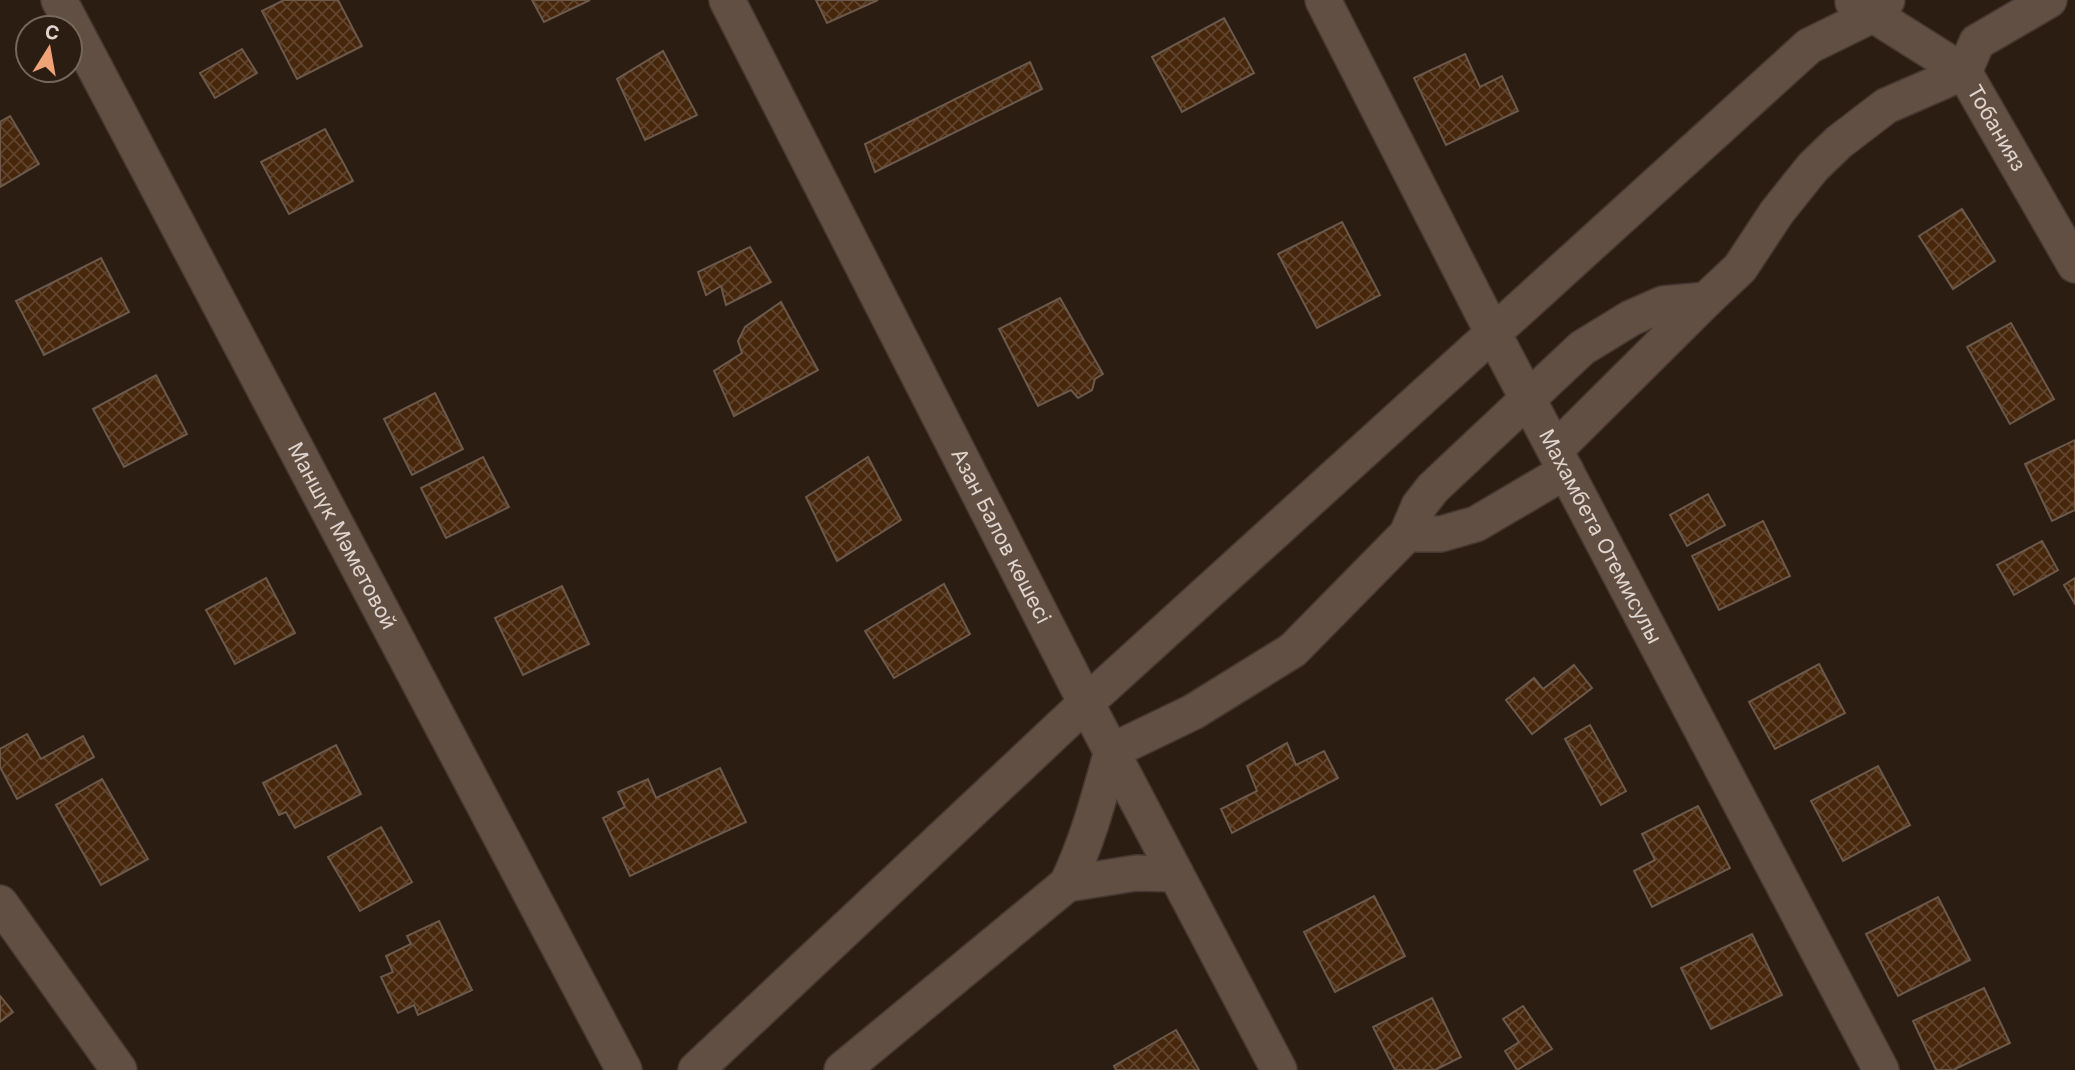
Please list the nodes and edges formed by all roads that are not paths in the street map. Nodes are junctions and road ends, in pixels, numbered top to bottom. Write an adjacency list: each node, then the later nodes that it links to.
1 (59, 0): 20 (street, Маншүк Мәметовой)
2 (727, 0): 14 (street, Азан Балов көшесі)
3 (1323, 0): 10 (street, Махамбета Отемисулы)
4 (2012, 0): 7 (street)
5 (2049, 0): 7 (street)
6 (1870, 5): 7 (street, Тобанияз); 10 (street)
7 (1971, 57): 8 (street, Тобанияз); 9 (street)
8 (2075, 265)
9 (1706, 300): 11 (street); 12 (street)
10 (1493, 333): 11 (street, Махамбета Отемисулы); 14 (street)
11 (1528, 400): 12 (street, Махамбета Отемисулы); 13 (street)
12 (1560, 461): 13 (street); 24 (street, Махамбета Отемисулы)
13 (1407, 534): 15 (street)
14 (1086, 703): 15 (street, Азан Балов көшесі); 21 (street)
15 (1112, 751): 16 (street, Азан Балов көшесі); 17 (street)
16 (1176, 874): 17 (street); 23 (street, Азан Балов көшесі)
17 (1067, 884): 22 (street)
18 (0, 903): 19 (street)
19 (119, 1070)
20 (624, 1070)
21 (696, 1070)
22 (842, 1070)
23 (1279, 1070)
24 (1881, 1070)

